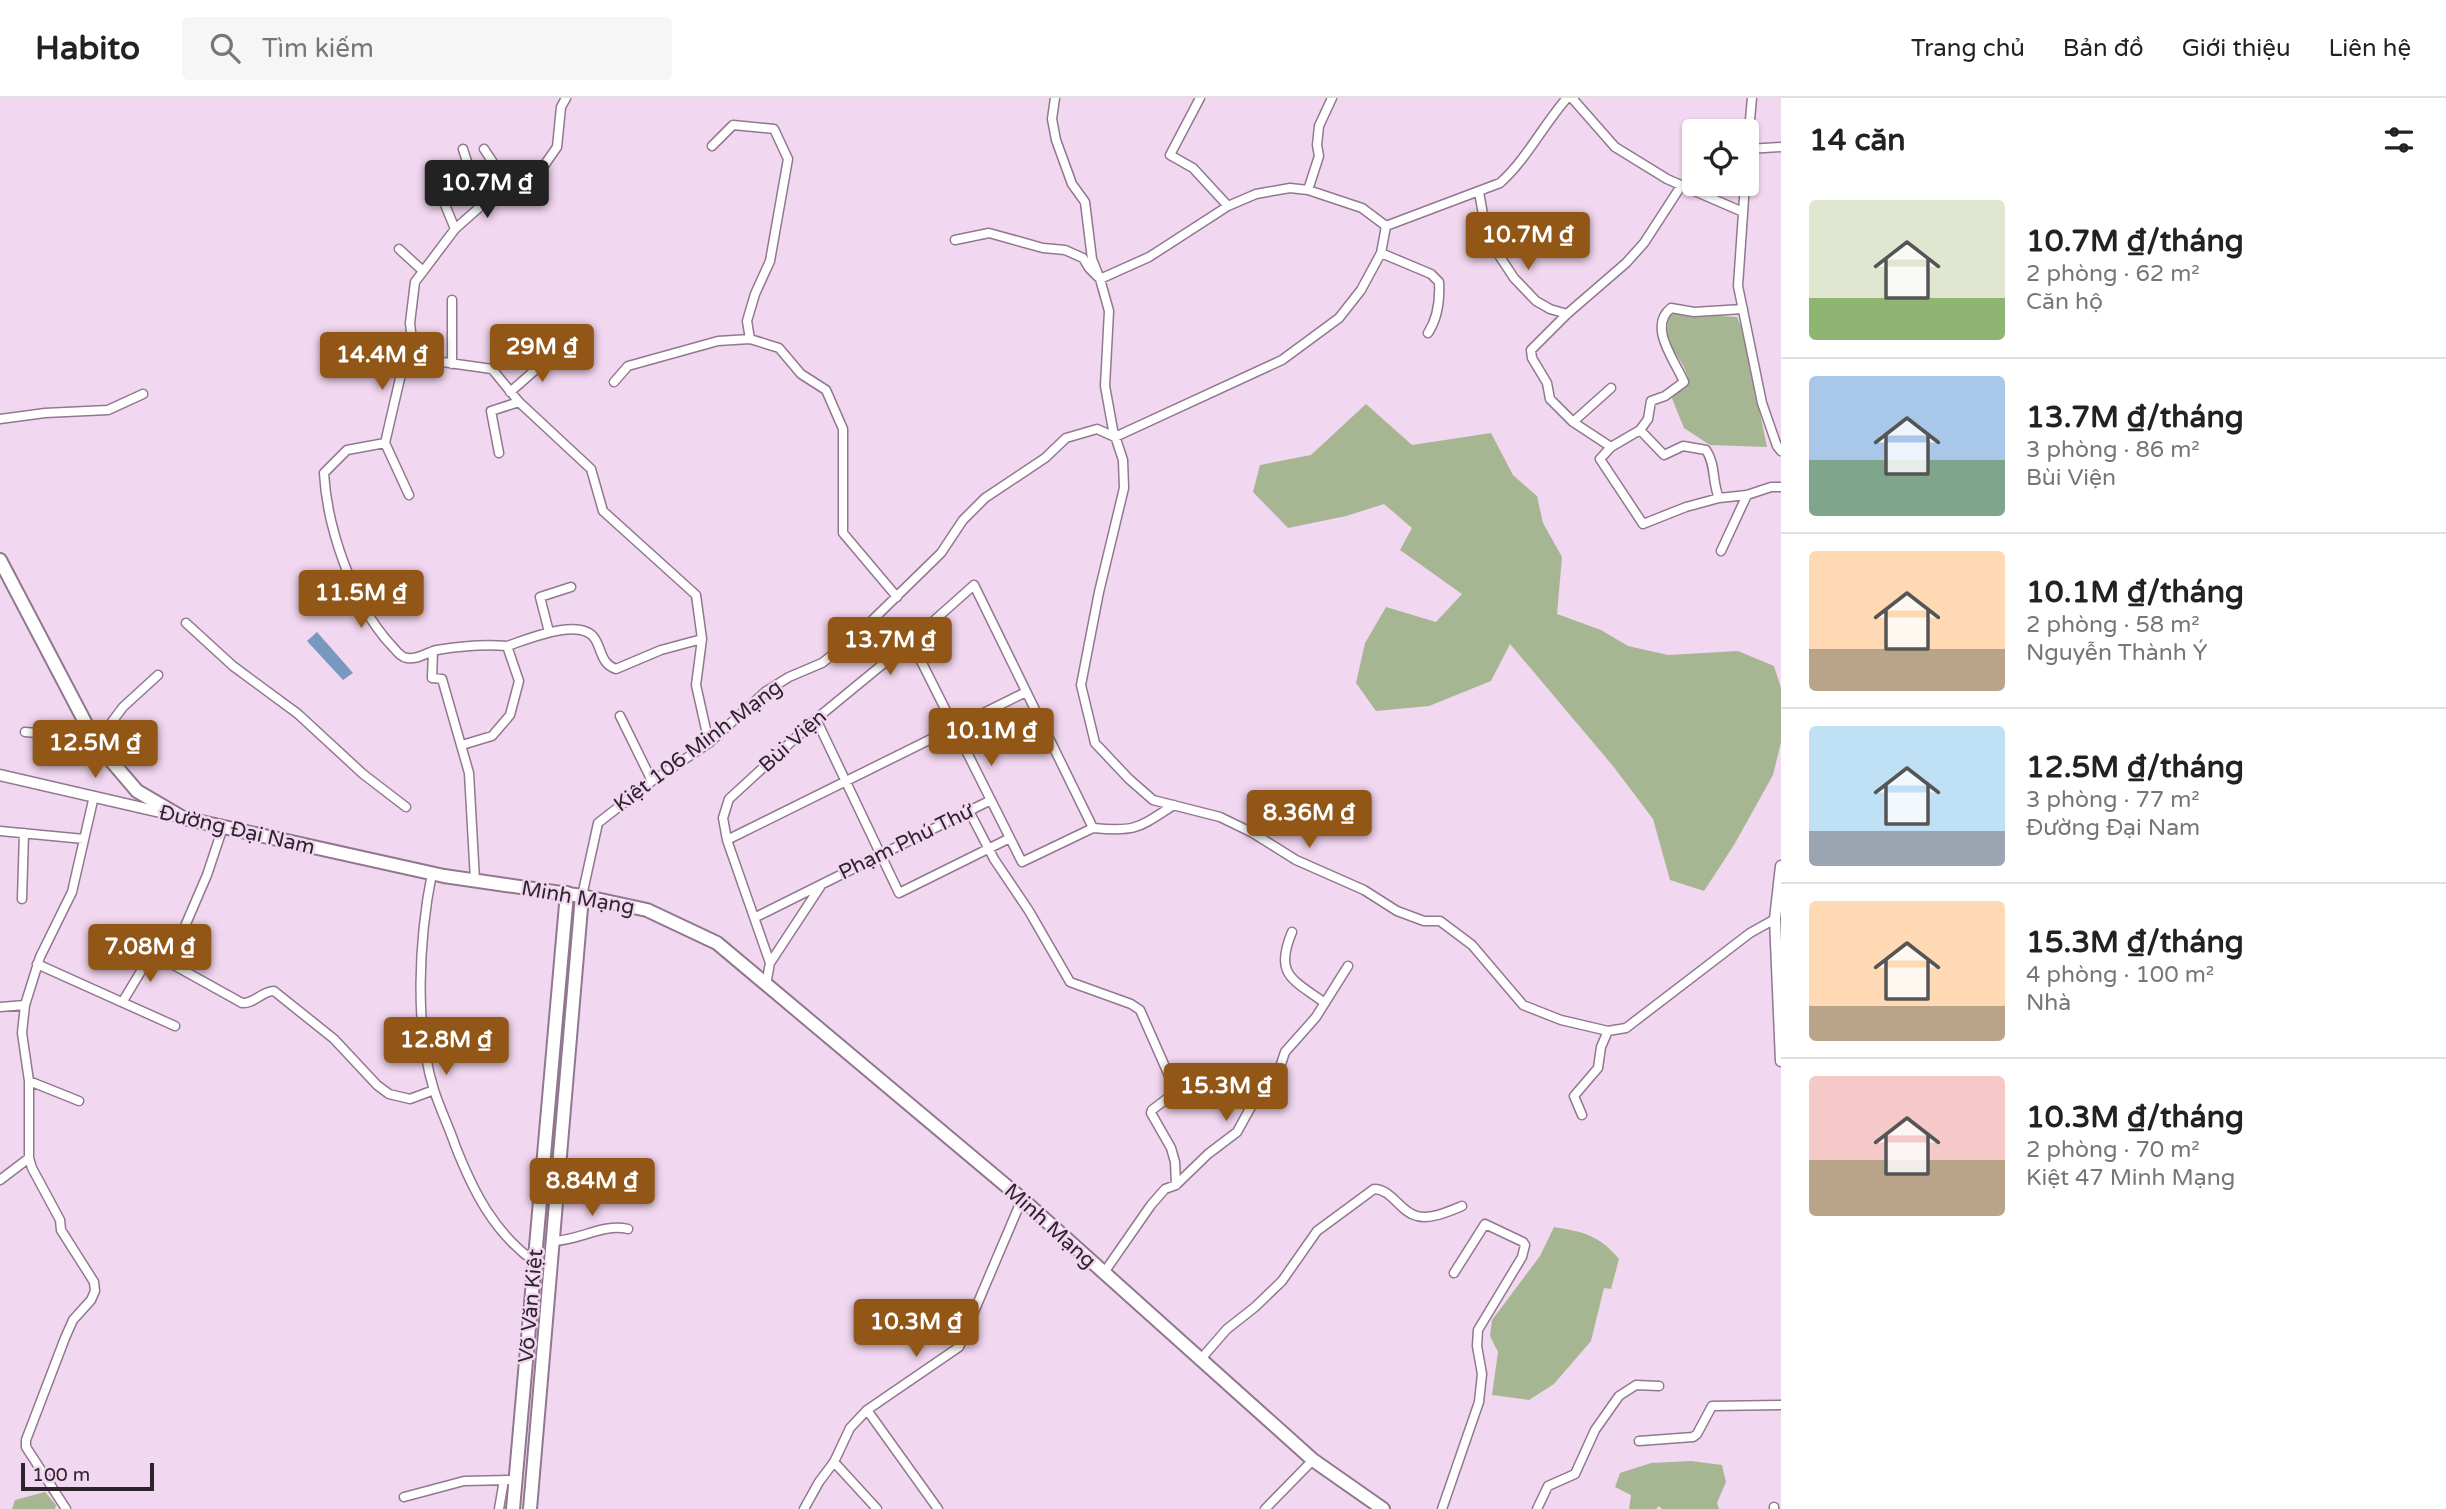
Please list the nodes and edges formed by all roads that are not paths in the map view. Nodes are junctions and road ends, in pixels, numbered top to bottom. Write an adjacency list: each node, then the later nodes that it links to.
1 (566, 98): 14 (street)
2 (1055, 98): 28 (street)
3 (1200, 98): 19 (street)
4 (1332, 98): 15 (street)
5 (1569, 98): 13 (street); 16 (street)
6 (1752, 98): 7 (street)
7 (1750, 119)
8 (712, 146): 33 (street)
9 (1781, 147): 10 (street)
10 (1759, 148)
11 (463, 149): 20 (street)
12 (484, 149): 14 (street)
13 (1681, 186): 21 (street); 31 (street)
14 (512, 191): 20 (street)
15 (1308, 191): 19 (street); 22 (street)
16 (1479, 192): 22 (street); 31 (street)
17 (441, 195): 23 (street)
18 (1744, 196): 21 (street)
19 (1228, 205): 28 (street)
20 (481, 206): 23 (street)
21 (1742, 212): 30 (street)
22 (1386, 226): 26 (street)
23 (455, 229): 27 (street)
24 (955, 240): 28 (street)
25 (399, 249): 27 (street)
26 (1381, 253): 32 (street); 45 (street)
27 (423, 271): 35 (street)
28 (1100, 279): 45 (street)
29 (452, 300): 36 (street)
30 (1743, 309): 44 (street); 48 (street)
31 (1567, 314): 43 (street)
32 (1428, 333)
33 (750, 339): 37 (street); 57 (street)
34 (555, 352): 39 (street)
35 (414, 358): 36 (street); 46 (street)
36 (452, 363): 39 (street)
37 (614, 382)
38 (1611, 388): 43 (street)
39 (510, 392): 41 (street)
40 (143, 394): 42 (street)
41 (519, 402): 49 (street); 60 (street)
42 (0, 419)
43 (1573, 422): 47 (street)
44 (1640, 430): 47 (street); 53 (street)
45 (1115, 437): 57 (street, Kiệt 106 Minh Mạng); 78 (street)
46 (385, 443): 51 (street); 63 (street)
47 (1611, 447): 53 (street)
48 (1781, 450)
49 (499, 453)
50 (1781, 487): 52 (street)
51 (409, 495)
52 (1747, 495): 53 (street); 54 (street)
53 (1719, 498)
54 (1721, 551)
55 (0, 560): 70 (main road)
56 (571, 587): 59 (street)
57 (897, 597): 71 (street, Kiệt 106 Minh Mạng)
58 (186, 623): 79 (street)
59 (549, 632): 60 (street); 62 (street)
60 (702, 639): 71 (street)
61 (911, 642): 65 (street, Bùi Viện); 67 (street, Bùi Viện); 68 (street)
62 (507, 646): 63 (street); 72 (street)
63 (433, 651): 72 (street)
64 (158, 675): 70 (street)
65 (1026, 692): 68 (street); 83 (street, Bùi Viện)
66 (620, 716): 74 (street)
67 (816, 719): 75 (street); 88 (street, Bùi Viện)
68 (954, 727): 75 (street); 77 (street)
69 (25, 732): 70 (street)
70 (95, 740): 81 (main road)
71 (709, 743): 74 (street, Kiệt 106 Minh Mạng)
72 (461, 745): 93 (street)
73 (0, 775): 76 (street, Đường Đại Nam)
74 (652, 781): 96 (street, Kiệt 106 Minh Mạng)
75 (845, 781): 88 (street); 90 (street)
76 (94, 796): 81 (street, Đường Đại Nam); 87 (street)
77 (990, 800): 80 (street, Phạm Phú Thứ); 86 (street)
78 (1174, 805): 83 (street); 111 (street)
79 (406, 807)
80 (969, 811): 89 (street); 90 (street, Phạm Phú Thứ)
81 (183, 818): 82 (main road, Đường Đại Nam)
82 (223, 827): 92 (main road, Đường Đại Nam); 101 (street)
83 (1094, 828): 86 (street)
84 (0, 831): 85 (street)
85 (24, 832): 87 (street); 97 (street)
86 (1010, 838): 89 (street)
87 (84, 839): 103 (street)
88 (727, 840): 98 (street, Bùi Viện)
89 (988, 849): 90 (street); 121 (street)
90 (881, 855): 94 (street, Phạm Phú Thứ)
91 (1781, 866): 99 (street)
92 (432, 873): 93 (main road, Đường Đại Nam); 114 (street)
93 (475, 880): 95 (main road, Minh Mạng)
94 (822, 884): 98 (street, Phạm Phú Thứ); 102 (street, Phạm Phú Thứ)
95 (567, 893): 96 (main road, Minh Mạng); 118 (main road, Võ Văn Kiệt)
96 (582, 896): 105 (main road, Minh Mạng); 119 (main road, Võ Văn Kiệt)
97 (22, 899)
98 (756, 917): 102 (street, Bùi Viện)
99 (1775, 919): 111 (street); 112 (street)
100 (1292, 932): 107 (street)
101 (179, 940)
102 (770, 963): 105 (street, Phạm Phú Thứ)
103 (37, 964): 106 (street); 108 (street)
104 (1348, 966): 107 (street)
105 (766, 985): 122 (main road, Minh Mạng)
106 (123, 1001): 110 (street); 114 (street)
107 (1325, 1003): 121 (street)
108 (24, 1005): 109 (street); 113 (street)
109 (0, 1007)
110 (175, 1026)
111 (1608, 1031): 116 (street)
112 (1781, 1061)
113 (29, 1081): 115 (street); 117 (street)
114 (434, 1090): 126 (street)
115 (79, 1101)
116 (1582, 1115)
117 (29, 1158): 120 (street); 138 (street)
118 (543, 1165): 119 (main road); 126 (main road, Võ Văn Kiệt)
119 (559, 1167): 125 (main road, Võ Văn Kiệt)
120 (0, 1180)
121 (1176, 1185): 128 (street)
122 (1021, 1199): 128 (main road, Minh Mạng); 132 (street)
123 (1462, 1206): 129 (street)
124 (628, 1229): 125 (street)
125 (553, 1241): 141 (main road, Võ Văn Kiệt)
126 (535, 1262): 136 (main road, Võ Văn Kiệt)
127 (1454, 1273): 147 (street)
128 (1103, 1274): 129 (main road, Minh Mạng)
129 (1199, 1360): 134 (main road, Minh Mạng)
130 (1659, 1386): 148 (street)
131 (1781, 1405): 133 (street)
132 (867, 1410): 135 (street); 144 (street)
133 (1639, 1441)
134 (1313, 1460): 145 (street); 146 (main road, Minh Mạng)
135 (834, 1462): 142 (street); 143 (street)
136 (510, 1480): 137 (street); 139 (street); 140 (main road, Võ Văn Kiệt)
137 (404, 1497)
138 (66, 1509)
139 (499, 1509)
140 (513, 1509)
141 (530, 1509)
142 (804, 1509)
143 (877, 1509)
144 (938, 1509)
145 (1265, 1509)
146 (1383, 1509)
147 (1442, 1509)
148 (1537, 1509)

